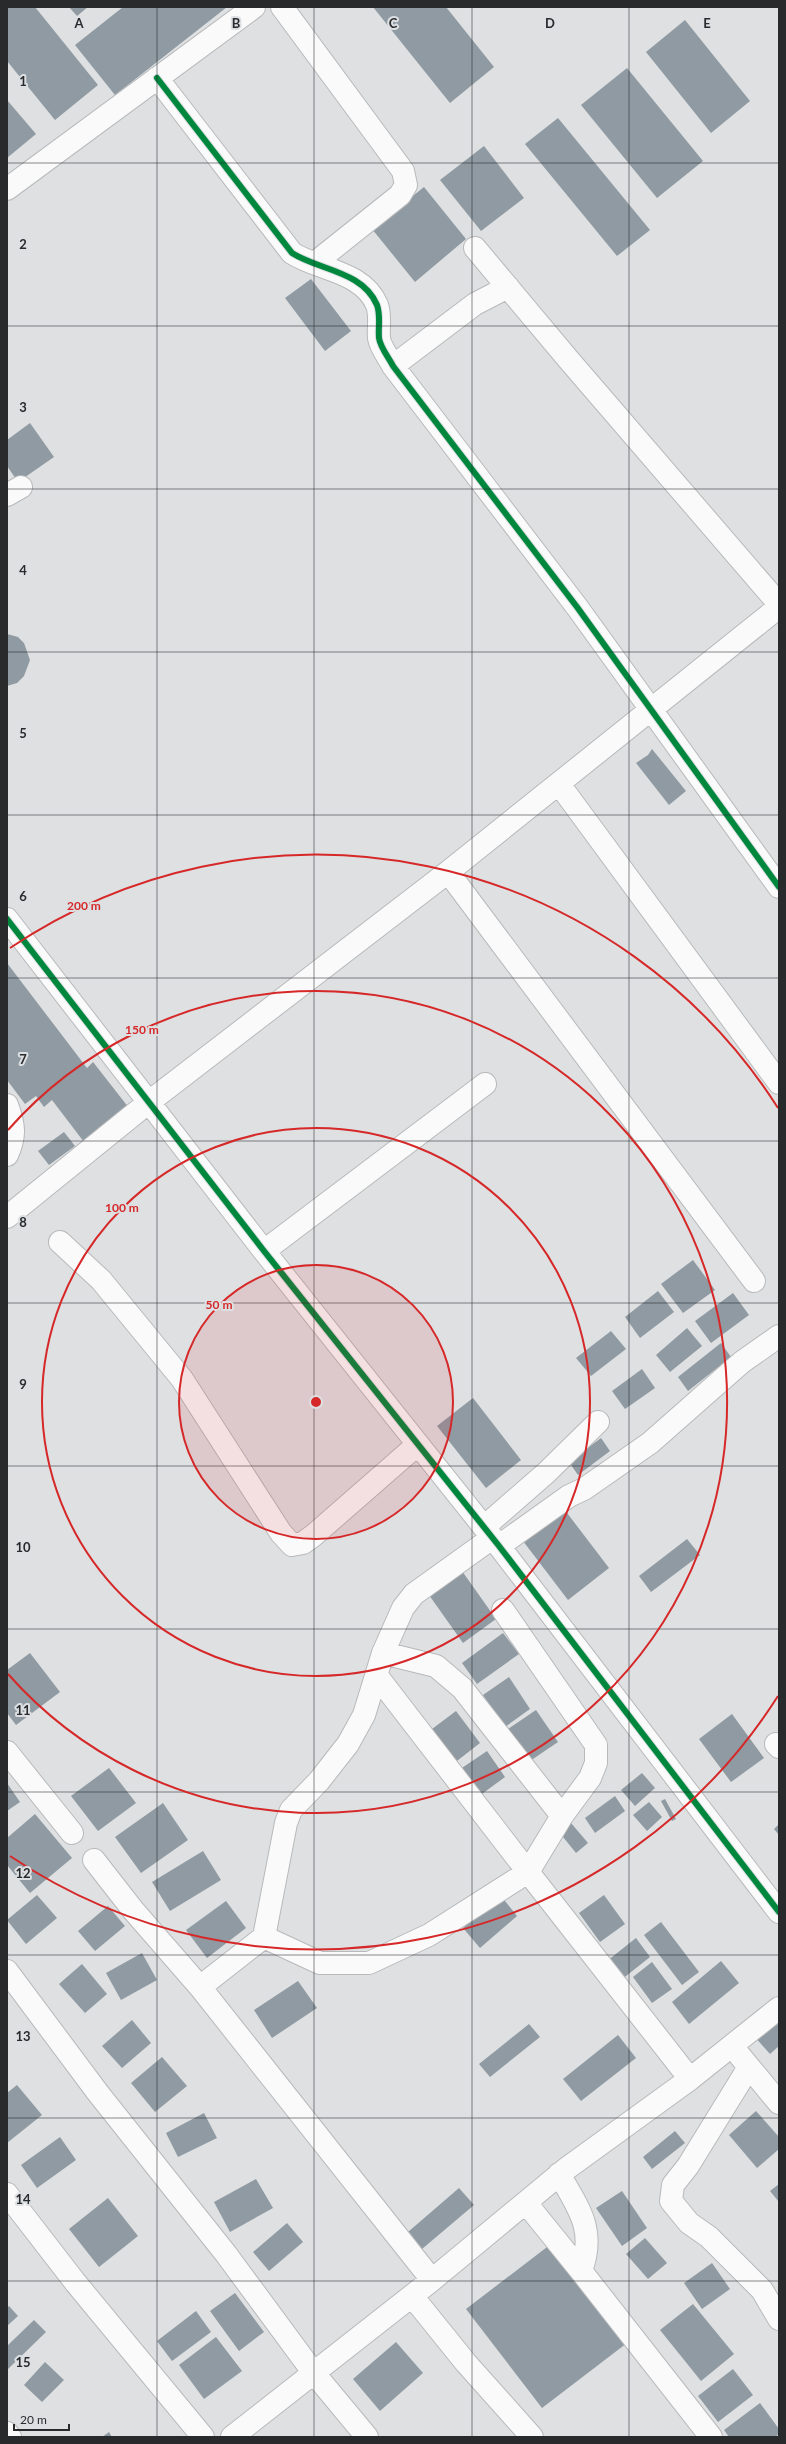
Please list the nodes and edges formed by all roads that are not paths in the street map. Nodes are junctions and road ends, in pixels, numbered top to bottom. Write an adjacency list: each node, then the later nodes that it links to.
1 (254, 7): 3 (street)
2 (282, 7): 6 (street)
3 (157, 78): 4 (street); 6 (street)
4 (7, 189)
5 (476, 248): 7 (street)
6 (316, 262): 8 (street)
7 (508, 286): 8 (street); 9 (street)
8 (392, 366): 11 (street)
9 (779, 604)
10 (779, 607): 11 (street)
11 (650, 709): 12 (street); 14 (street)
12 (559, 784): 13 (street); 16 (street)
13 (448, 872): 18 (street); 24 (street)
14 (779, 887)
15 (7, 919): 18 (street)
16 (779, 1083)
17 (485, 1084): 23 (street)
18 (149, 1102): 21 (street); 23 (street)
19 (7, 1105): 20 (street)
20 (7, 1155)
21 (7, 1217)
22 (60, 1242): 27 (street)
23 (264, 1251): 27 (street)
24 (754, 1281)
25 (777, 1341): 28 (street)
26 (598, 1422): 28 (street)
27 (417, 1445): 28 (street)
28 (492, 1537): 30 (street); 37 (street)
29 (502, 1610): 33 (street)
30 (383, 1653): 31 (street); 33 (street)
31 (377, 1676): 36 (street); 38 (street)
32 (7, 1752): 34 (street)
33 (562, 1816): 36 (street)
34 (72, 1833)
35 (94, 1860): 40 (street)
36 (528, 1872): 38 (street); 44 (street)
37 (779, 1912)
38 (264, 1937): 40 (street)
39 (7, 1971): 53 (street)
40 (200, 1987): 50 (street)
41 (779, 2008): 42 (street)
42 (731, 2046): 43 (street); 44 (street)
43 (749, 2067): 45 (street); 52 (street)
44 (690, 2079): 46 (street)
45 (779, 2103)
46 (559, 2174): 48 (street); 49 (street)
47 (7, 2194): 56 (street)
48 (526, 2203): 49 (street); 50 (street)
49 (581, 2271): 60 (street)
50 (432, 2280): 51 (street)
51 (412, 2296): 53 (street); 59 (street)
52 (779, 2320)
53 (313, 2372): 57 (street); 58 (street)
54 (7, 2433): 55 (street)
55 (10, 2437)
56 (203, 2437)
57 (232, 2437)
58 (367, 2437)
59 (532, 2437)
60 (711, 2437)

